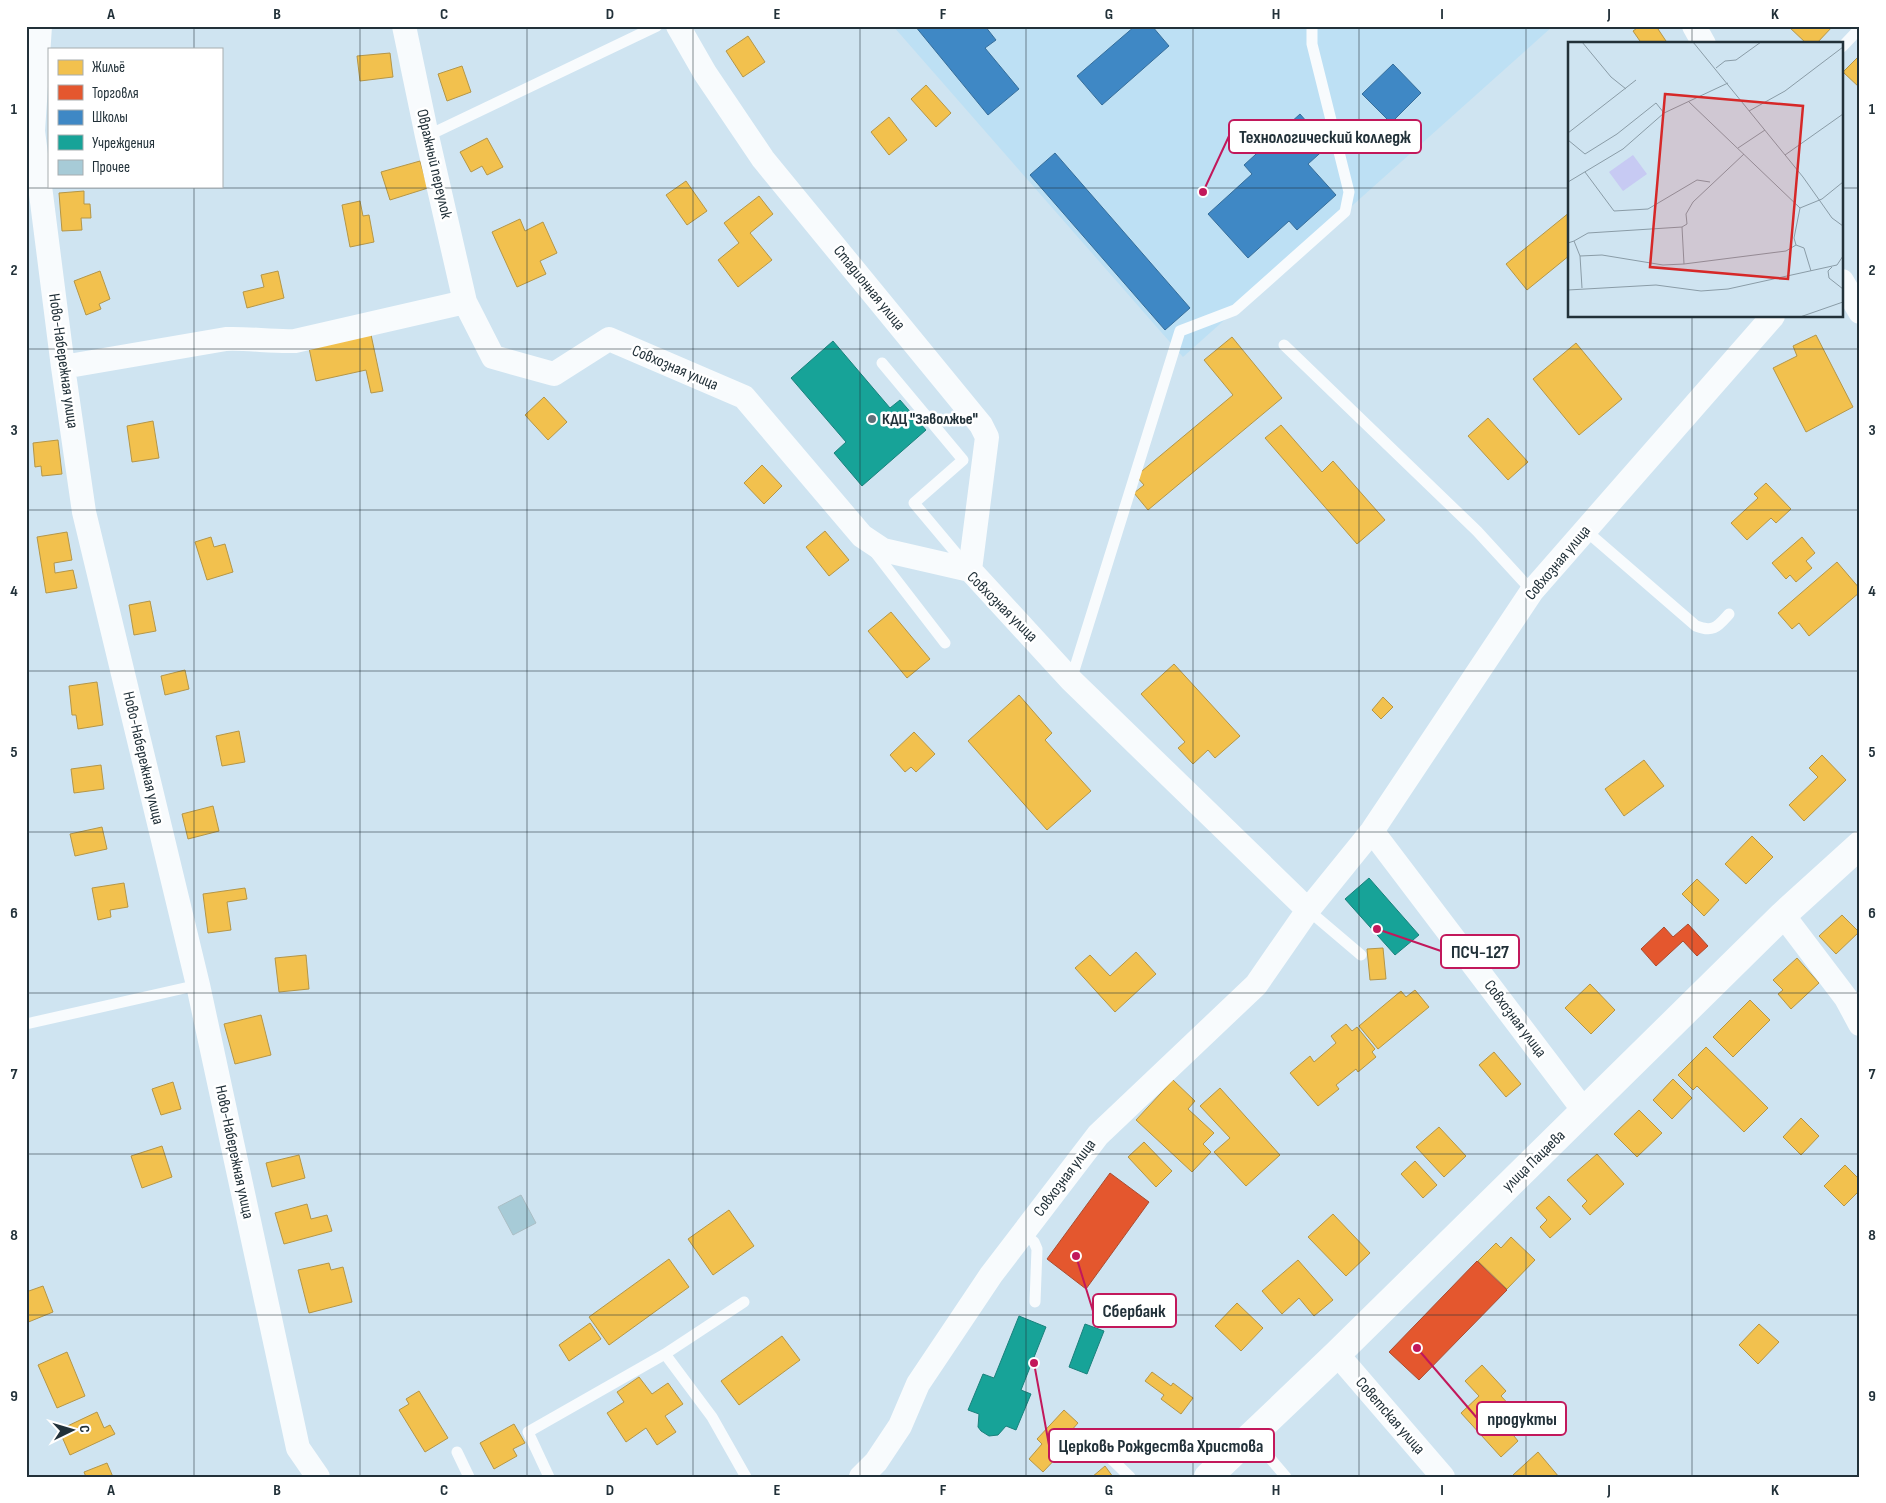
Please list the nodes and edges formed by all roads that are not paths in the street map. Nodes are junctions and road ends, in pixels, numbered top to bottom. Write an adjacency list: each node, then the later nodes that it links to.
1 (40, 26): 18 (street, Ново-Набережная улица)
2 (404, 26): 10 (street, Овражный переулок)
3 (657, 26): 10 (lane)
4 (678, 26): 21 (street, Стадионная улица)
5 (1312, 26): 25 (lane)
6 (1694, 26): 8 (street)
7 (1860, 28): 9 (lane)
8 (1703, 42)
9 (1844, 45)
10 (427, 136): 12 (street, Овражный переулок)
11 (1844, 284): 13 (street)
12 (465, 302): 15 (street, Овражный переулок); 18 (street)
13 (1860, 312)
14 (1771, 318): 19 (street, Совхозная улица)
15 (609, 339): 20 (street, Совхозная улица)
16 (1284, 345): 22 (lane)
17 (882, 362): 21 (lane)
18 (63, 367): 31 (street, Ново-Набережная улица)
19 (1585, 530): 22 (street, Совхозная улица); 23 (lane)
20 (862, 536): 21 (street, Совхозная улица); 24 (lane)
21 (970, 570): 25 (street, Совхозная улица)
22 (1532, 591): 26 (street, Совхозная улица)
23 (1729, 614)
24 (945, 643)
25 (1071, 680): 28 (street, Совхозная улица)
26 (1372, 831): 28 (street, Совхозная улица); 34 (street, Совхозная улица)
27 (1860, 845): 29 (street, улица Пацаева)
28 (1308, 910): 30 (lane); 35 (street, Совхозная улица)
29 (1783, 915): 33 (street); 34 (street, улица Пацаева)
30 (1361, 955)
31 (198, 985): 32 (lane); 43 (street, Ново-Набережная улица)
32 (26, 1024)
33 (1860, 1024)
34 (1585, 1112): 39 (street, улица Пацаева)
35 (1023, 1233): 37 (lane); 47 (street, Совхозная улица)
36 (744, 1302): 38 (lane)
37 (1035, 1302)
38 (666, 1354): 45 (lane); 46 (lane)
39 (1337, 1354): 40 (street, улица Пацаева); 51 (street, Советская улица)
40 (1251, 1436): 49 (street, улица Пацаева); 50 (lane)
41 (1094, 1442): 48 (lane)
42 (457, 1452): 44 (lane)
43 (318, 1477)
44 (469, 1477)
45 (549, 1477)
46 (746, 1477)
47 (861, 1477)
48 (1130, 1477)
49 (1208, 1477)
50 (1286, 1477)
51 (1442, 1477)

